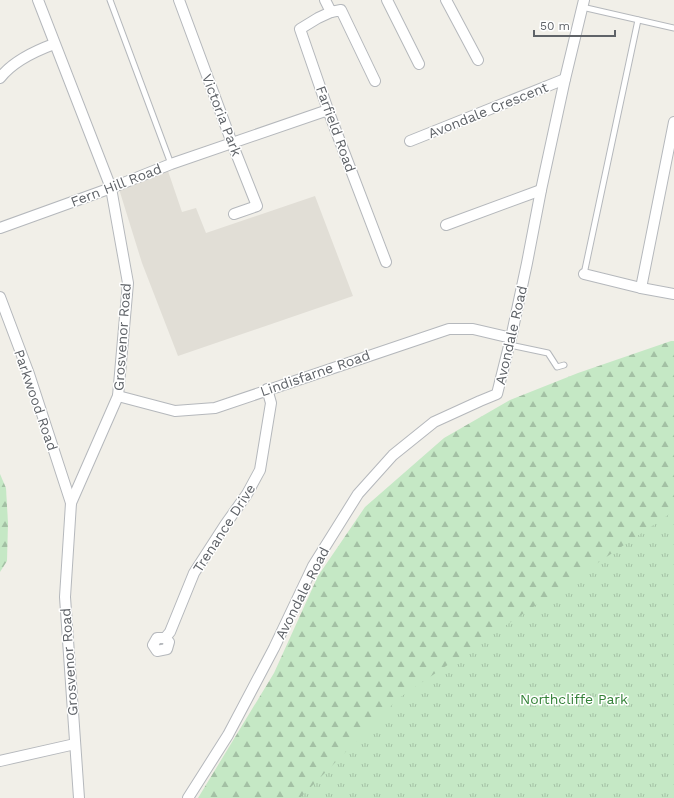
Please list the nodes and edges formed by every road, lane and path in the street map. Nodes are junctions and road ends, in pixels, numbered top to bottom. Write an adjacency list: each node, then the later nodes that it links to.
1 (38, 0): 11 (street, Grosvenor Road)
2 (110, 0): 21 (lane)
3 (179, 0): 20 (street, Victoria Park)
4 (325, 0): 8 (street)
5 (387, 0): 13 (street)
6 (446, 0): 12 (street)
7 (583, 4): 9 (lane); 15 (street, Avondale Road)
8 (330, 12): 16 (street); 17 (street, Farfield Road)
9 (638, 20): 10 (lane); 28 (lane)
10 (674, 28)
11 (54, 44): 14 (street); 22 (street, Grosvenor Road)
12 (478, 60)
13 (418, 64)
14 (0, 78)
15 (565, 79): 19 (street, Avondale Crescent); 23 (street, Avondale Road)
16 (375, 81)
17 (328, 110): 20 (street, Fern Hill Road); 27 (street, Farfield Road)
18 (674, 122): 29 (street)
19 (410, 141)
20 (232, 143): 21 (street, Fern Hill Road); 24 (street, Victoria Park)
21 (171, 164): 22 (street, Fern Hill Road)
22 (111, 188): 26 (street, Fern Hill Road); 35 (street, Grosvenor Road)
23 (541, 190): 25 (street); 32 (street, Avondale Road)
24 (234, 214)
25 (446, 225)
26 (0, 228)
27 (386, 262)
28 (584, 274): 29 (street)
29 (641, 288): 30 (street)
30 (674, 294)
31 (0, 297): 36 (street, Parkwood Road)
32 (510, 341): 33 (lane); 34 (street, Lindisfarne Road); 41 (street, Avondale Road)
33 (564, 366)
34 (267, 389): 35 (street, Lindisfarne Road); 37 (street, Trenance Drive)
35 (118, 396): 36 (street, Grosvenor Road)
36 (71, 503): 38 (street, Grosvenor Road)
37 (165, 638)
38 (75, 744): 39 (street); 40 (street, Grosvenor Road)
39 (0, 761)
40 (79, 798)
41 (188, 798)

